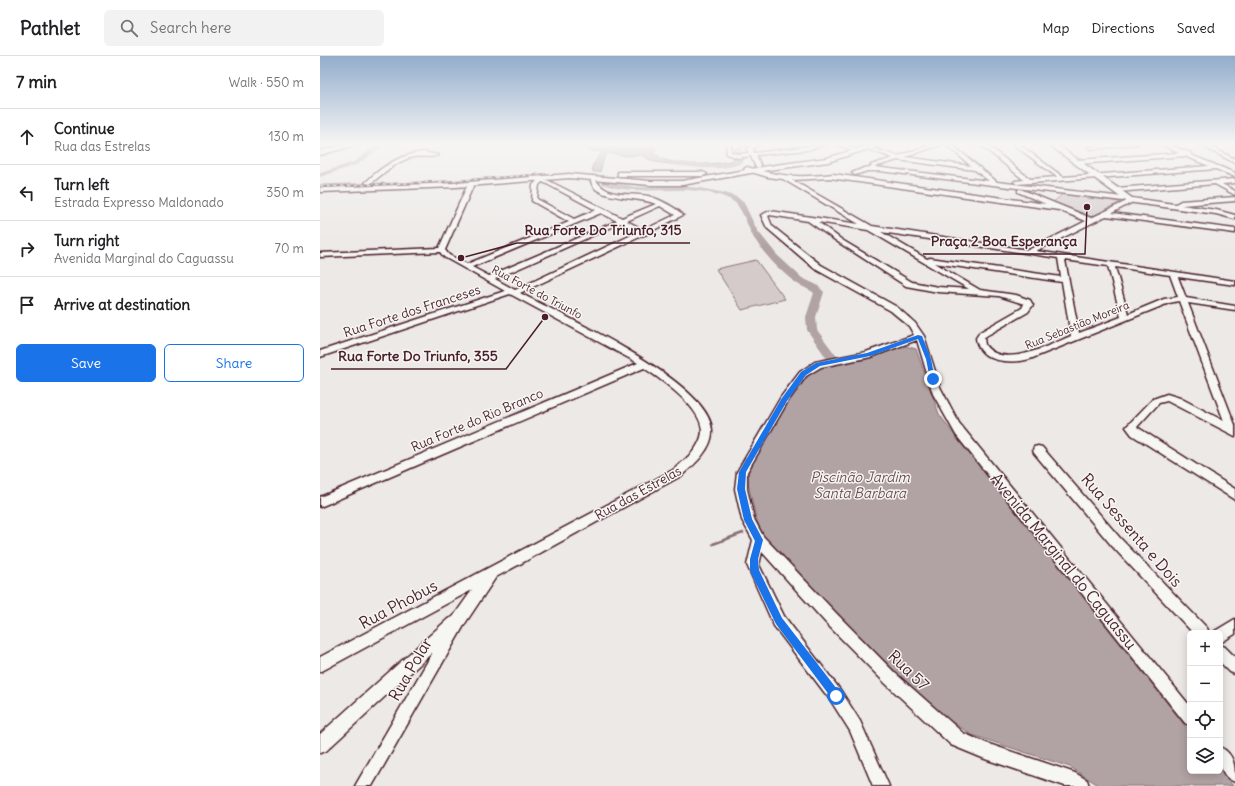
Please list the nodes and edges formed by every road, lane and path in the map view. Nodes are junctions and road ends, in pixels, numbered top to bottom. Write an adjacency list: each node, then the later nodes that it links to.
1 (375, 178): 22 (street)
2 (484, 178): 23 (main road)
3 (509, 178): 22 (main road)
4 (529, 178): 20 (main road)
5 (539, 178): 44 (street)
6 (542, 178): 38 (street)
7 (607, 178): 8 (main road)
8 (719, 178)
9 (785, 178): 28 (street)
10 (794, 178): 28 (street)
11 (842, 178): 31 (street)
12 (944, 178): 24 (street); 31 (street)
13 (990, 178): 24 (street)
14 (1025, 178): 18 (street)
15 (1061, 178): 18 (street)
16 (1099, 178): 33 (main road)
17 (593, 180): 35 (street)
18 (1029, 181): 27 (street)
19 (1235, 181): 21 (street)
20 (490, 182): 23 (main road); 30 (main road)
21 (1215, 182): 32 (street); 33 (street)
22 (368, 183): 25 (main road)
23 (471, 184): 26 (main road); 30 (street)
24 (998, 184): 27 (street); 27 (street)
25 (320, 185)
26 (456, 185): 29 (main road); 30 (main road)
27 (1015, 185): 33 (street); 37 (street)
28 (801, 187): 45 (street)
29 (320, 190)
30 (467, 192): 48 (street)
31 (940, 192): 37 (street)
32 (1235, 193)
33 (1125, 199): 36 (main road); 39 (street)
34 (1235, 199): 36 (street)
35 (660, 204): 42 (street); 47 (street, Rua Forte dos Franceses)
36 (1175, 206): 40 (main road)
37 (1061, 208): 43 (street)
38 (602, 210): 42 (street); 44 (street)
39 (1107, 214): 43 (street); 46 (street)
40 (1235, 217)
41 (810, 219): 45 (street); 60 (street, Rua Sebastião Moreira); 64 (street)
42 (623, 220): 47 (street); 56 (street)
43 (1092, 221): 49 (street)
44 (574, 222): 54 (street)
45 (872, 228): 49 (street); 52 (street)
46 (1235, 231)
47 (645, 232): 59 (street, Rua Forte dos Franceses)
48 (442, 250): 50 (street); 54 (street, Rua Forte do Triunfo)
49 (1030, 252): 51 (street)
50 (320, 255)
51 (1061, 257): 53 (street); 57 (street)
52 (925, 260): 57 (street); 60 (street)
53 (1111, 264): 55 (street); 63 (street)
54 (466, 267): 56 (street, Rua Forte do Triunfo)
55 (1173, 274): 58 (street); 61 (street)
56 (489, 279): 59 (street, Rua Forte do Triunfo)
57 (1064, 280): 65 (street)
58 (1235, 283)
59 (513, 292): 66 (street, Rua Forte dos Franceses); 67 (street, Rua Forte do Triunfo)
60 (978, 292): 65 (street, Rua Sebastião Moreira)
61 (1183, 299): 62 (street); 63 (street, Rua Sebastião Moreira); 68 (street)
62 (1235, 308)
63 (1125, 317): 65 (street, Rua Sebastião Moreira)
64 (920, 336): 72 (street); 81 (street, Avenida Marginal do Caguassu)
65 (1075, 337)
66 (320, 354)
67 (645, 364): 71 (street, Rua Forte do Rio Branco); 73 (street, Rua das Estrelas)
68 (1234, 431): 70 (street)
69 (1038, 450): 76 (street, Rua Sessenta e Dois)
70 (1235, 494)
71 (320, 502)
72 (755, 533): 86 (street); 87 (street, Rua 57)
73 (492, 572): 74 (street, Rua Polar); 79 (street, Rua Phobus)
74 (461, 617): 82 (street); 85 (street, Rua Polar)
75 (1235, 626): 77 (street)
76 (1199, 630)
77 (1223, 634)
78 (1223, 655): 80 (street)
79 (320, 665)
80 (1235, 667)
81 (1187, 714)
82 (320, 745)
83 (1223, 759): 84 (street)
84 (1235, 774)
85 (363, 786)
86 (881, 786)
87 (1081, 786)

